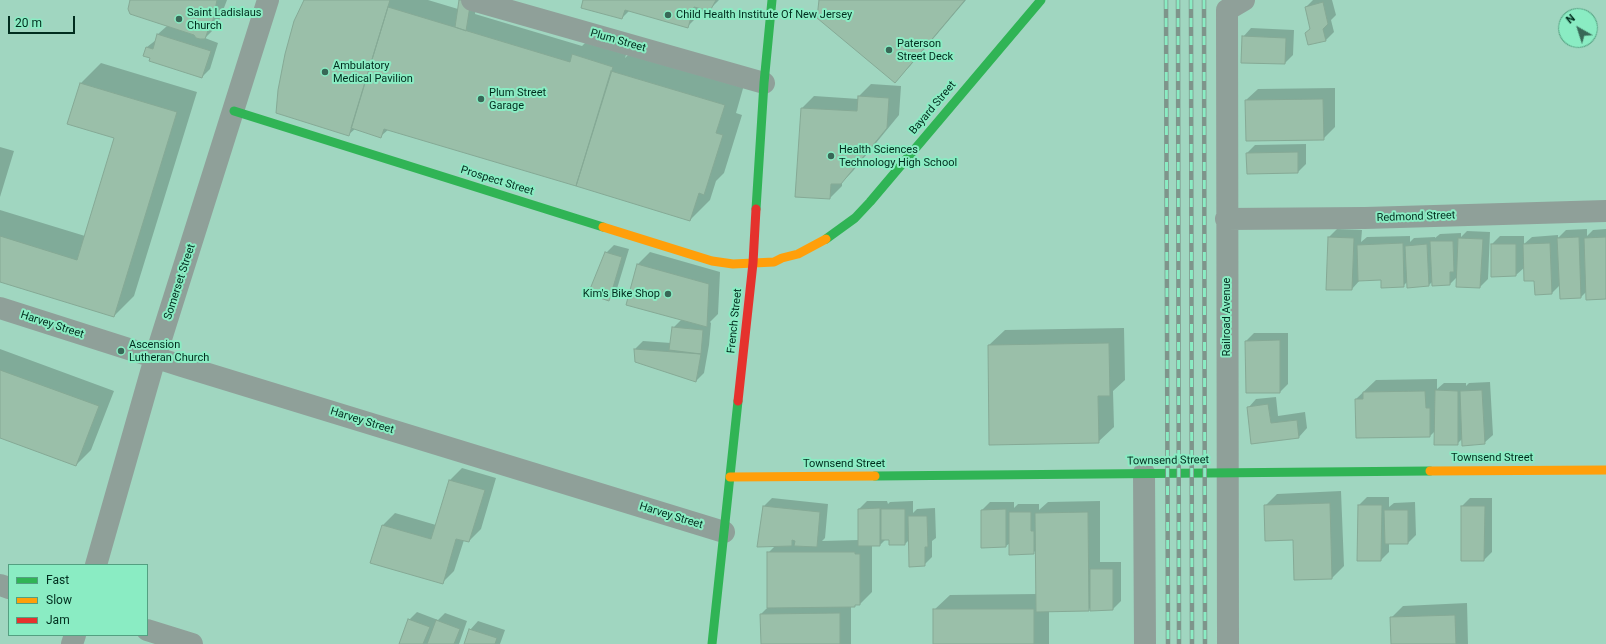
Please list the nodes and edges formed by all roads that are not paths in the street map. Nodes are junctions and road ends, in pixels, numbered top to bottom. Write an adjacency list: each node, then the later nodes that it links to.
1 (268, 0): 7 (street, Somerset Street)
2 (472, 0): 6 (street, Plum Street)
3 (772, 0): 6 (street, French Street)
4 (1041, 0): 10 (street, Bayard Street)
5 (1244, 0): 9 (street, Railroad Avenue)
6 (764, 83): 10 (street, French Street)
7 (234, 111): 10 (street, Prospect Street); 12 (street, Somerset Street)
8 (1606, 211): 9 (street, Redmond Street)
9 (1226, 219): 14 (street, Railroad Avenue)
10 (753, 263): 16 (street, French Street)
11 (0, 308): 12 (street, Harvey Street)
12 (155, 358): 17 (street, Harvey Street); 18 (street, Somerset Street)
13 (1606, 470): 14 (street, Townsend Street)
14 (1227, 472): 15 (street, Townsend Street); 23 (street, Railroad Avenue)
15 (1144, 473): 16 (street, Townsend Street); 22 (street)
16 (730, 477): 17 (street, French Street)
17 (724, 532): 21 (street, French Street)
18 (96, 564)
19 (148, 630): 20 (street)
20 (192, 644)
21 (712, 644)
22 (1145, 644)
23 (1228, 644)

